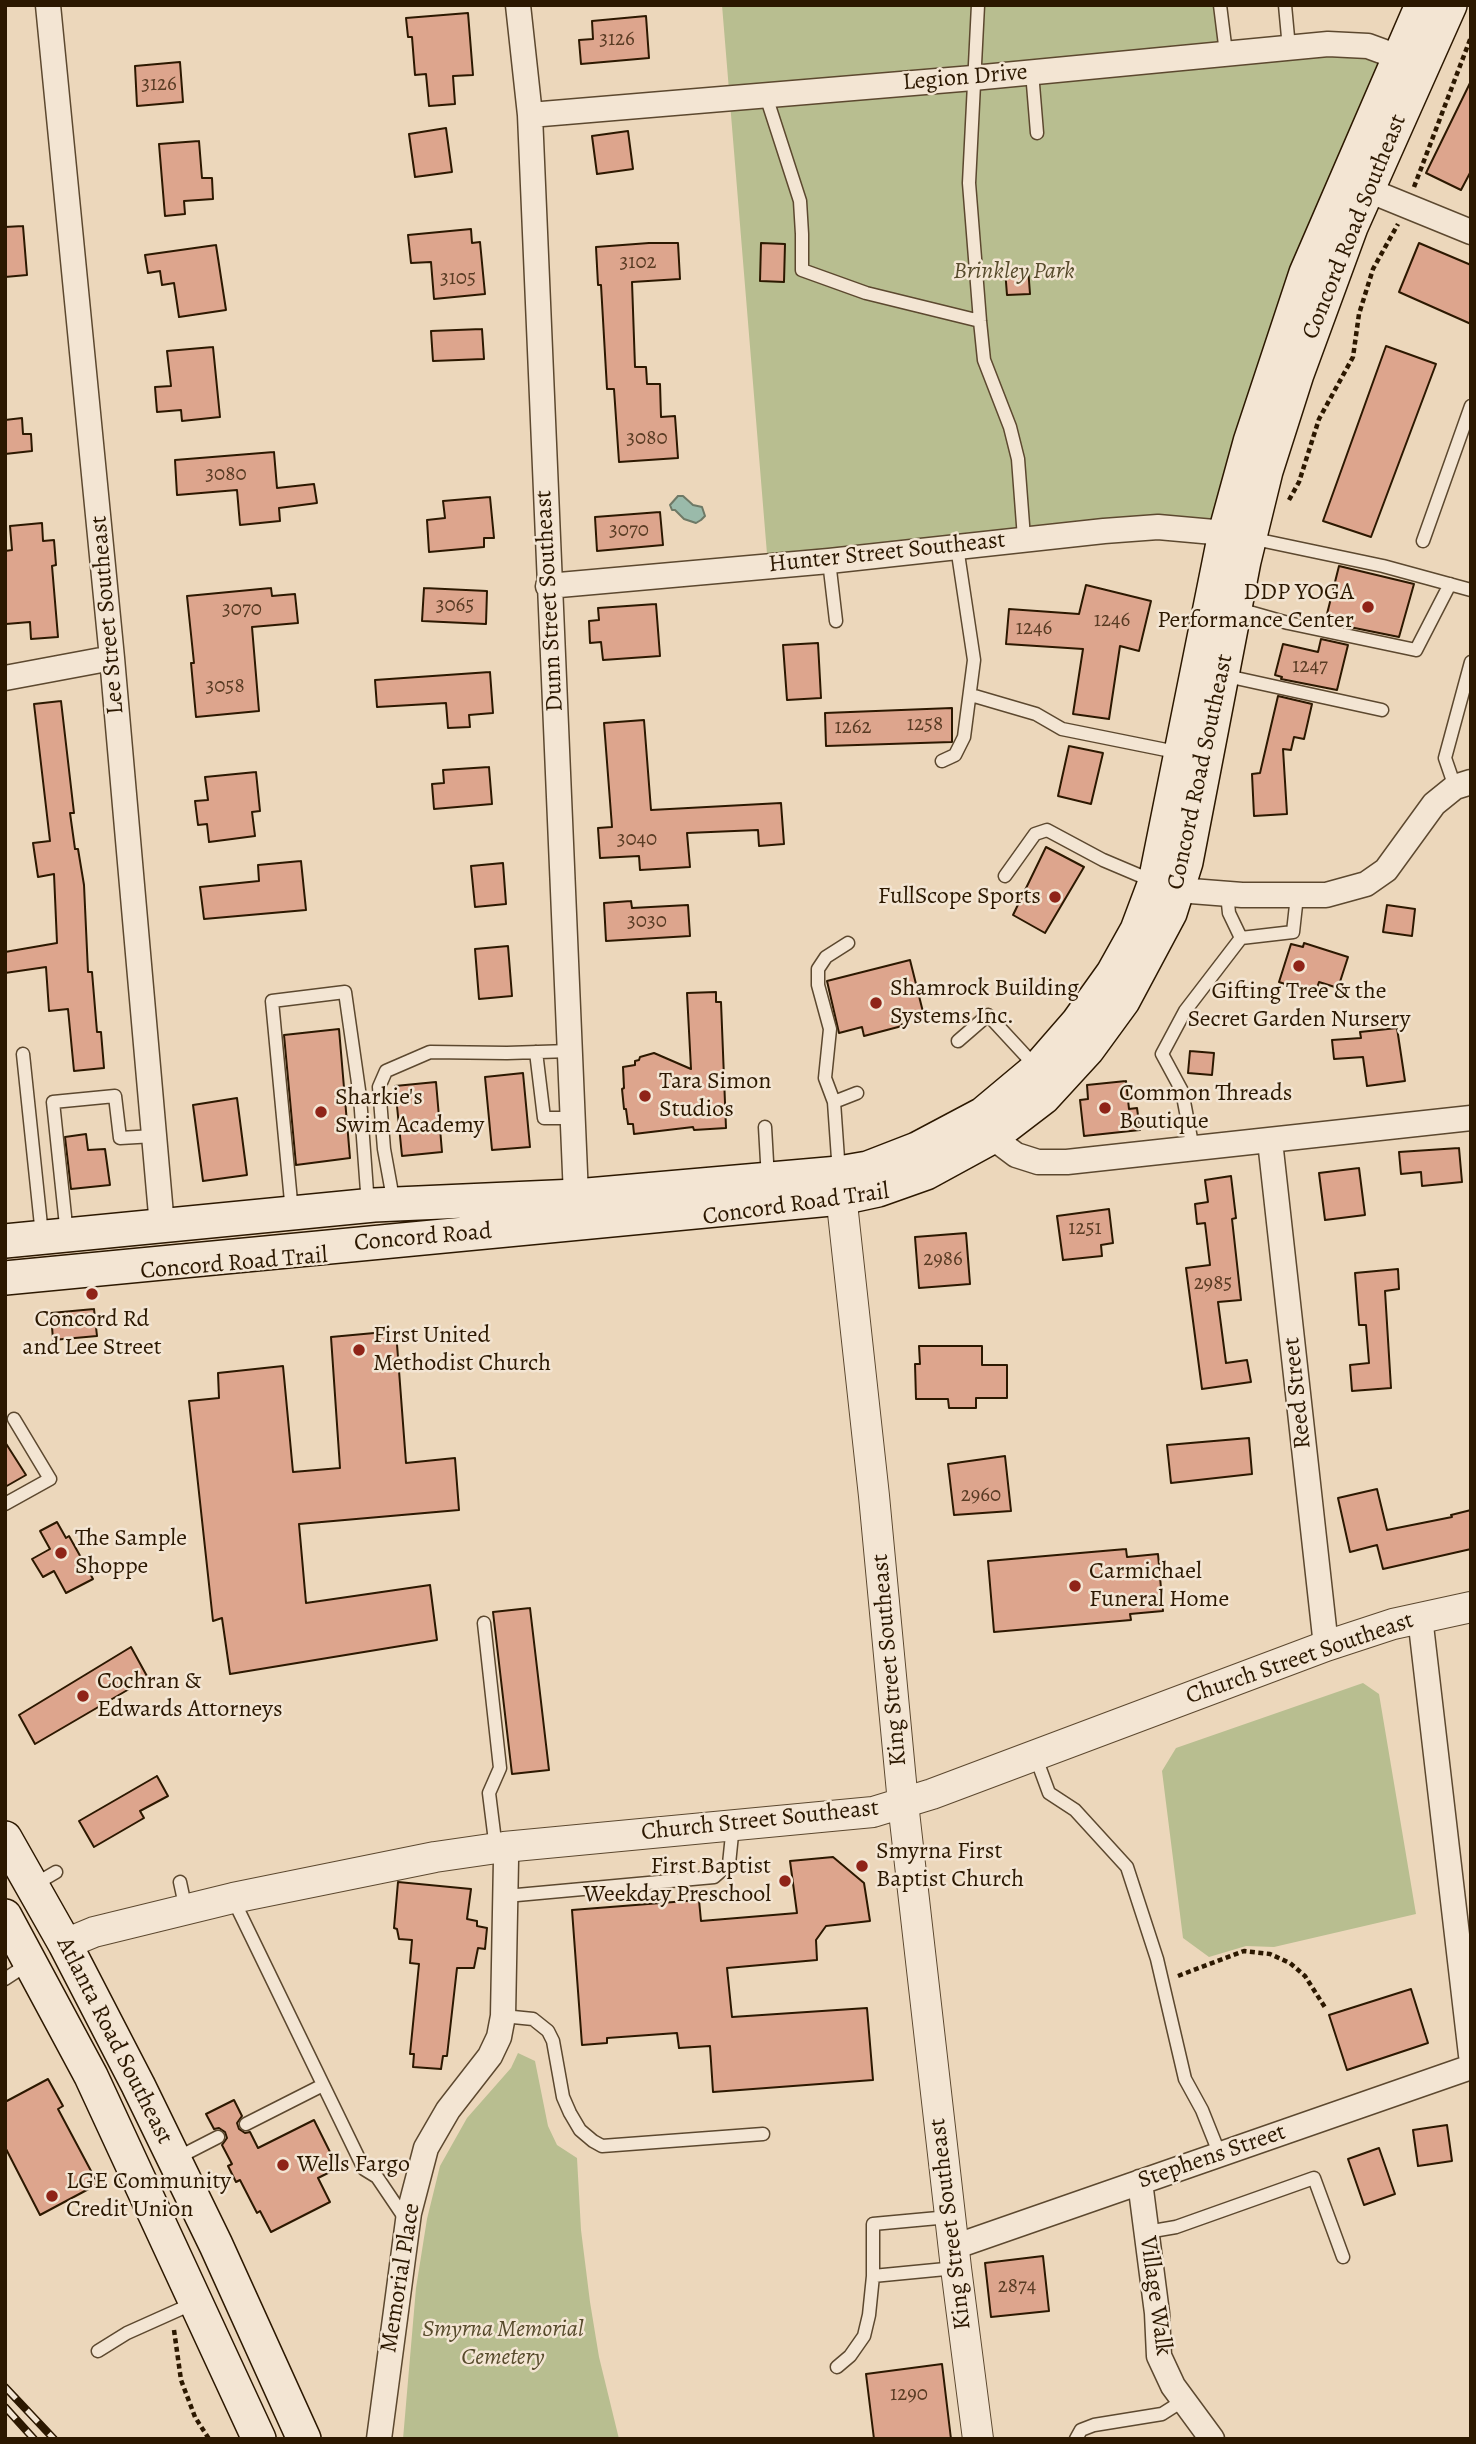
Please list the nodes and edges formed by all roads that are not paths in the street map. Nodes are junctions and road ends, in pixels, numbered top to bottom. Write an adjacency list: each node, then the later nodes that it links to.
1 (48, 5): 30 (street, Lee Street Southeast)
2 (518, 5): 14 (street, Dunn Street Southeast)
3 (978, 5): 12 (lane)
4 (1220, 5): 9 (lane)
5 (1284, 5): 8 (lane)
6 (1422, 5): 10 (main road, Concord Road Southeast)
7 (1450, 5): 16 (main road, Concord Road Southeast)
8 (1289, 48): 9 (street, Legion Drive); 10 (street, Legion Drive)
9 (1226, 53): 11 (street, Legion Drive)
10 (1398, 57): 20 (main road, Concord Road Southeast)
11 (1032, 72): 12 (street, Legion Drive); 15 (lane)
12 (973, 78): 13 (street, Legion Drive); 18 (lane)
13 (766, 96): 14 (street, Legion Drive); 18 (lane)
14 (530, 115): 26 (street, Dunn Street Southeast)
15 (1037, 133)
16 (1368, 190): 17 (street); 20 (main road, Concord Road Southeast)
17 (1471, 232)
18 (980, 321): 21 (lane)
19 (1471, 406): 22 (lane)
20 (1237, 536): 21 (street, Hunter Street Southeast); 25 (lane); 28 (main road, Concord Road Southeast); 36 (main road, Concord Road Southeast)
21 (1024, 538): 23 (street, Hunter Street Southeast)
22 (1423, 541)
23 (957, 547): 24 (street, Hunter Street Southeast); 34 (lane)
24 (829, 561): 26 (street, Hunter Street Southeast); 29 (lane)
25 (1450, 584): 27 (lane); 28 (lane)
26 (548, 586): 46 (street, Dunn Street Southeast)
27 (1471, 590)
28 (1235, 608): 32 (main road, Concord Road Southeast)
29 (836, 621)
30 (112, 658): 33 (street); 55 (street, Lee Street Southeast)
31 (1471, 662): 38 (lane)
32 (1222, 675): 35 (lane); 40 (main road, Concord Road Southeast)
33 (5, 677)
34 (971, 695): 36 (lane); 37 (lane)
35 (1382, 710)
36 (1181, 753): 40 (main road, Concord Road Southeast)
37 (942, 761)
38 (1463, 785): 42 (street)
39 (1005, 876): 40 (lane)
40 (1167, 886): 41 (street); 49 (main road, Concord Road Southeast); 56 (main road, Concord Road Southeast)
41 (1227, 894): 42 (street); 43 (lane)
42 (1297, 896): 43 (lane)
43 (1241, 938): 58 (lane)
44 (848, 943): 51 (lane)
45 (958, 1041): 49 (lane)
46 (570, 1051): 47 (lane); 52 (street, Dunn Street Southeast)
47 (536, 1052): 52 (lane); 62 (lane)
48 (23, 1054): 65 (lane)
49 (1038, 1068): 60 (main road, Concord Road Southeast)
50 (857, 1093): 51 (lane)
51 (834, 1102): 60 (lane)
52 (573, 1118): 61 (street, Dunn Street Southeast)
53 (1471, 1118): 57 (street)
54 (765, 1127): 59 (lane)
55 (154, 1136): 64 (street, Lee Street Southeast); 65 (lane)
56 (992, 1137): 58 (street); 60 (main road, Concord Road Southeast)
57 (1270, 1141): 58 (street); 73 (street, Reed Street)
58 (1193, 1149)
59 (768, 1179): 60 (main road, Concord Road); 61 (main road, Concord Road)
60 (840, 1186): 67 (main road, Concord Road); 75 (street, King Street Southeast)
61 (576, 1196): 62 (main road, Concord Road)
62 (381, 1205): 63 (main road, Concord Road); 63 (lane)
63 (292, 1213): 64 (main road, Concord Road)
64 (162, 1226): 65 (main road, Concord Road)
65 (55, 1236): 66 (main road, Concord Road)
66 (5, 1241)
67 (5, 1278)
68 (14, 1419): 69 (lane)
69 (5, 1504)
70 (1471, 1606): 71 (street, Church Street Southeast)
71 (1420, 1617): 73 (street, Church Street Southeast); 85 (street)
72 (484, 1623): 78 (lane)
73 (1326, 1646): 74 (street, Church Street Southeast)
74 (1035, 1755): 75 (street, Church Street Southeast); 91 (lane)
75 (903, 1803): 76 (street, Church Street Southeast); 94 (street, King Street Southeast)
76 (733, 1825): 78 (street, Church Street Southeast); 79 (lane)
77 (5, 1838): 82 (main road, Atlanta Road Southeast)
78 (500, 1848): 79 (street, Memorial Place); 80 (street, Church Street Southeast)
79 (506, 1896): 84 (street, Memorial Place)
80 (233, 1898): 82 (street, Church Street Southeast); 87 (lane)
81 (5, 1916): 83 (main road, Atlanta Road Southeast)
82 (65, 1944): 83 (street, Church Street Southeast); 92 (main road, Atlanta Road Southeast)
83 (18, 1970): 100 (main road, Atlanta Road Southeast)
84 (503, 2016): 89 (lane); 95 (street, Memorial Place)
85 (1471, 2054)
86 (1471, 2067): 91 (street, Stephens Street)
87 (323, 2085): 88 (lane); 95 (lane)
88 (246, 2124)
89 (763, 2134)
90 (218, 2137): 92 (lane)
91 (1220, 2155): 93 (street, Stephens Street)
92 (174, 2159): 105 (main road, Atlanta Road Southeast)
93 (1140, 2182): 96 (street, Village Walk); 98 (street, Stephens Street)
94 (950, 2217): 98 (street, King Street Southeast); 99 (lane)
95 (408, 2223): 106 (street, Memorial Place)
96 (1147, 2232): 97 (lane); 103 (street, Village Walk)
97 (1343, 2257)
98 (955, 2258): 99 (lane); 107 (street, King Street Southeast)
99 (873, 2276): 102 (lane)
100 (197, 2302): 101 (lane); 104 (main road, Atlanta Road Southeast)
101 (98, 2351)
102 (837, 2368)
103 (1184, 2400): 108 (lane); 109 (street, Village Walk)
104 (259, 2439)
105 (304, 2439)
106 (379, 2439)
107 (978, 2439)
108 (1076, 2439)
109 (1212, 2439)

